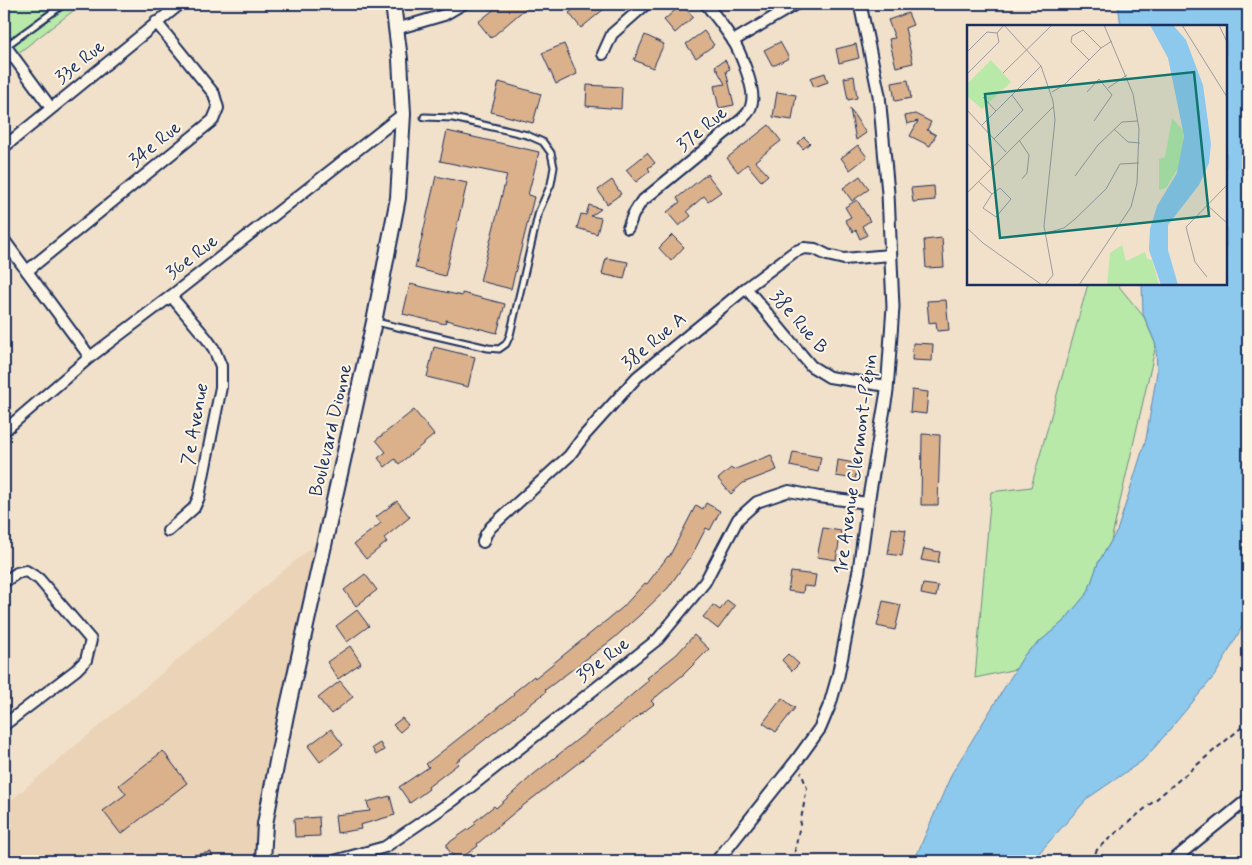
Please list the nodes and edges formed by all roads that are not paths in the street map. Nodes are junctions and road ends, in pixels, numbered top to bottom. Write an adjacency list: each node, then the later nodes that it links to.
1 (64, 4): 12 (lane)
2 (180, 4): 9 (street, 33e Rue)
3 (392, 4): 10 (main road, Boulevard Dionne)
4 (463, 4): 10 (street)
5 (646, 4): 13 (street)
6 (706, 4): 11 (street)
7 (796, 4): 11 (street)
8 (860, 4): 20 (street, 1re Avenue Clermont-Pépin)
9 (156, 22): 14 (street, 33e Rue); 21 (street, 34e Rue)
10 (396, 29): 15 (main road, Boulevard Dionne)
11 (733, 41): 18 (street, 37e Rue)
12 (5, 46): 14 (street)
13 (603, 54)
14 (51, 108): 17 (street, 33e Rue)
15 (403, 114): 23 (street, 36e Rue); 24 (main road, Boulevard Dionne)
16 (424, 117): 24 (lane)
17 (4, 147)
18 (628, 228)
19 (4, 240): 21 (street)
20 (890, 255): 22 (street, 38e Rue A); 26 (street, 1re Avenue Clermont-Pépin)
21 (27, 271): 25 (street)
22 (746, 288): 26 (street, 38e Rue B); 30 (street, 38e Rue A)
23 (171, 296): 25 (street, 36e Rue); 29 (street, 7e Avenue)
24 (374, 322): 34 (main road, Boulevard Dionne)
25 (90, 357): 27 (street, 36e Rue)
26 (887, 386): 28 (street, 1re Avenue Clermont-Pépin)
27 (4, 430)
28 (868, 503): 35 (street, 39e Rue); 36 (street, 1re Avenue Clermont-Pépin)
29 (168, 531)
30 (484, 542)
31 (4, 582): 32 (street)
32 (4, 725)
33 (1248, 800): 37 (street)
34 (263, 861)
35 (334, 861)
36 (716, 861)
37 (1172, 861)

